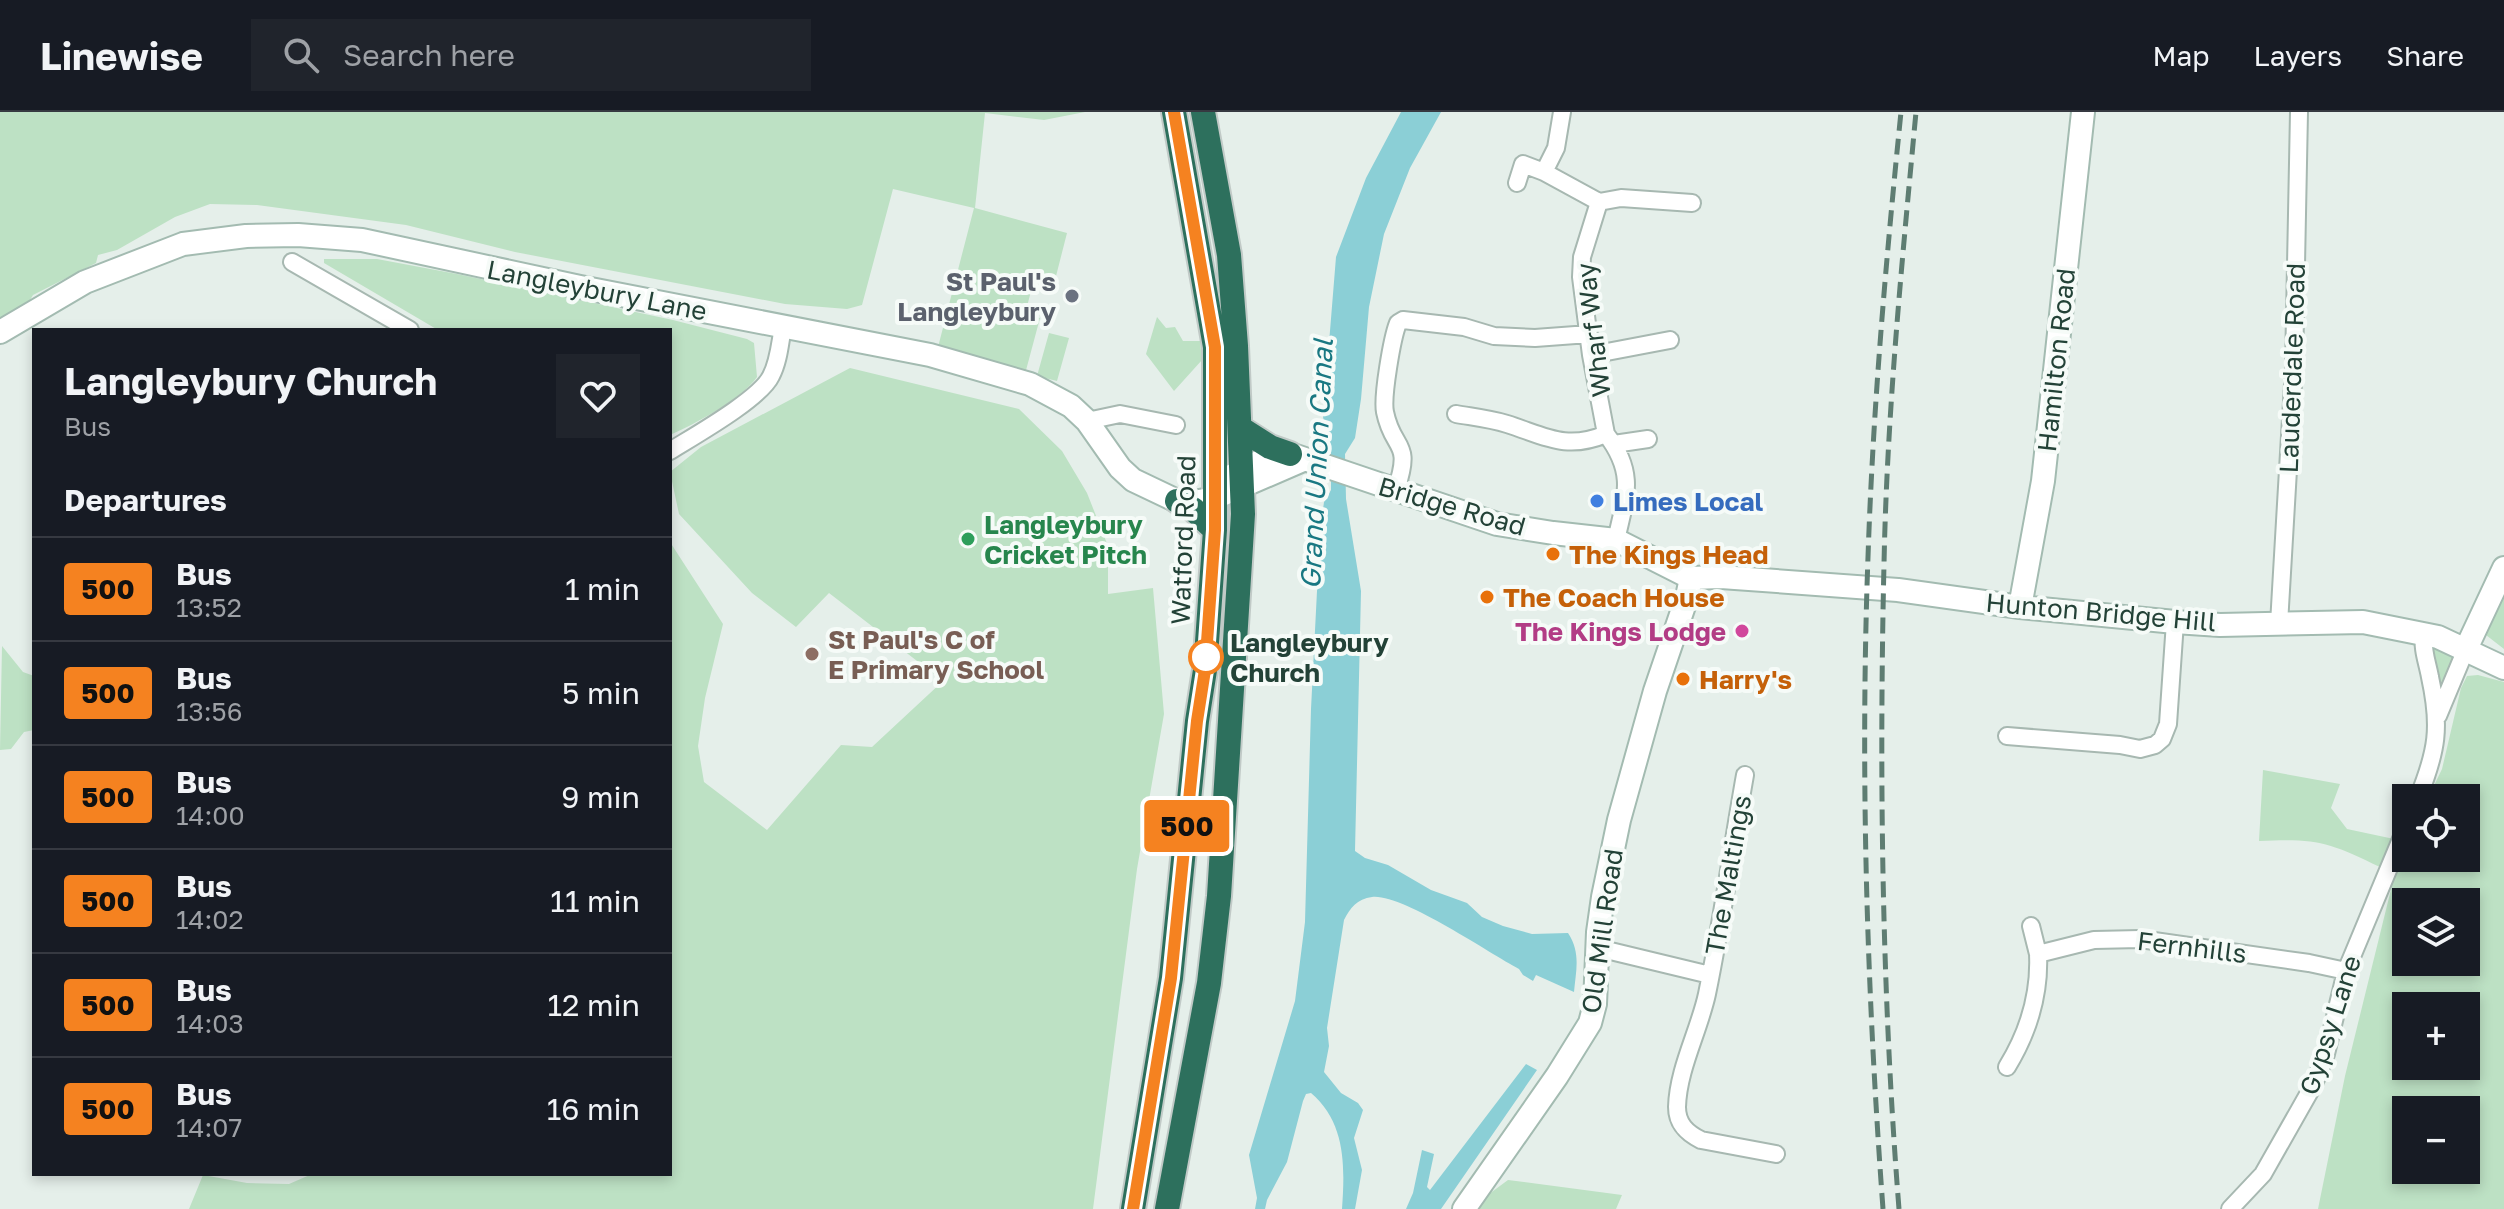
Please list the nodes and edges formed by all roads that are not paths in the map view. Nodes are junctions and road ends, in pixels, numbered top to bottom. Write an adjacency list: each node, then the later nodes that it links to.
1 (1174, 112): 27 (highway, Watford Road)
2 (1203, 112): 20 (highway)
3 (1562, 112): 6 (street)
4 (2083, 112): 33 (street, Hamilton Road)
5 (2299, 112): 35 (street, Lauderdale Road)
6 (1544, 172): 7 (street); 8 (street)
7 (1517, 183)
8 (1599, 202): 9 (street); 14 (street, Wharf Way)
9 (1692, 203)
10 (292, 262): 12 (street)
11 (783, 327): 13 (street, Langleybury Lane); 18 (street, Langleybury Lane); 23 (street)
12 (407, 328)
13 (0, 332)
14 (1589, 334): 16 (street, Wharf Way); 26 (street)
15 (1670, 340): 16 (street)
16 (1591, 355): 21 (street, Wharf Way)
17 (1456, 414): 21 (street)
18 (1087, 421): 19 (street); 28 (street, Langleybury Lane)
19 (1176, 425)
20 (1240, 428): 24 (highway); 25 (highway)
21 (1610, 439): 22 (street); 30 (street, Wharf Way)
22 (1648, 439)
23 (672, 450)
24 (1303, 459): 25 (street); 26 (street, Bridge Road)
25 (1242, 479): 27 (street); 52 (highway)
26 (1396, 490): 30 (street, Bridge Road)
27 (1215, 491): 28 (street); 29 (highway, Watford Road)
28 (1171, 498): 29 (highway)
29 (1215, 530): 51 (highway, Watford Road)
30 (1616, 540): 32 (street, Bridge Road)
31 (2504, 568): 37 (street)
32 (1691, 578): 33 (street, Hunton Bridge Hill); 45 (street, Old Mill Road)
33 (2020, 607): 34 (street, Hunton Bridge Hill)
34 (2175, 622): 35 (street, Hunton Bridge Hill); 40 (street)
35 (2279, 624): 36 (street, Hunton Bridge Hill)
36 (2424, 634): 37 (street, Hunton Bridge Hill); 39 (street)
37 (2466, 649): 38 (street, Hunton Bridge Hill); 39 (street)
38 (2504, 668)
39 (2438, 716): 42 (street)
40 (2007, 736)
41 (1745, 775): 48 (street, The Maltings)
42 (2423, 784)
43 (2392, 861): 47 (street, Gypsy Lane)
44 (2031, 926): 46 (street)
45 (1598, 948): 48 (street, The Maltings); 53 (street, Old Mill Road)
46 (2038, 954): 47 (street, Fernhills); 49 (street)
47 (2346, 971): 54 (street, Gypsy Lane)
48 (1710, 975): 50 (street, The Maltings)
49 (2007, 1067)
50 (1776, 1154)
51 (1133, 1209)
52 (1167, 1209)
53 (1464, 1209)
54 (2230, 1209)

